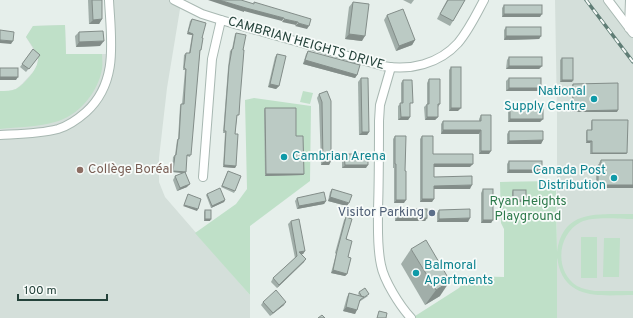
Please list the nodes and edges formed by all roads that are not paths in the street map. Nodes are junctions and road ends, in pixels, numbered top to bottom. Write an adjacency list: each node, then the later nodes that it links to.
1 (109, 0): 9 (street)
2 (174, 0): 6 (street, CAMBRIAN HEIGHTS DRIVE)
3 (484, 0): 8 (street, CAMBRIAN HEIGHTS DRIVE)
4 (608, 0): 7 (street)
5 (630, 0): 7 (street)
6 (221, 20): 8 (street, CAMBRIAN HEIGHTS DRIVE); 10 (street)
7 (631, 31)
8 (391, 67): 11 (street)
9 (0, 135)
10 (203, 177)
11 (411, 318)

